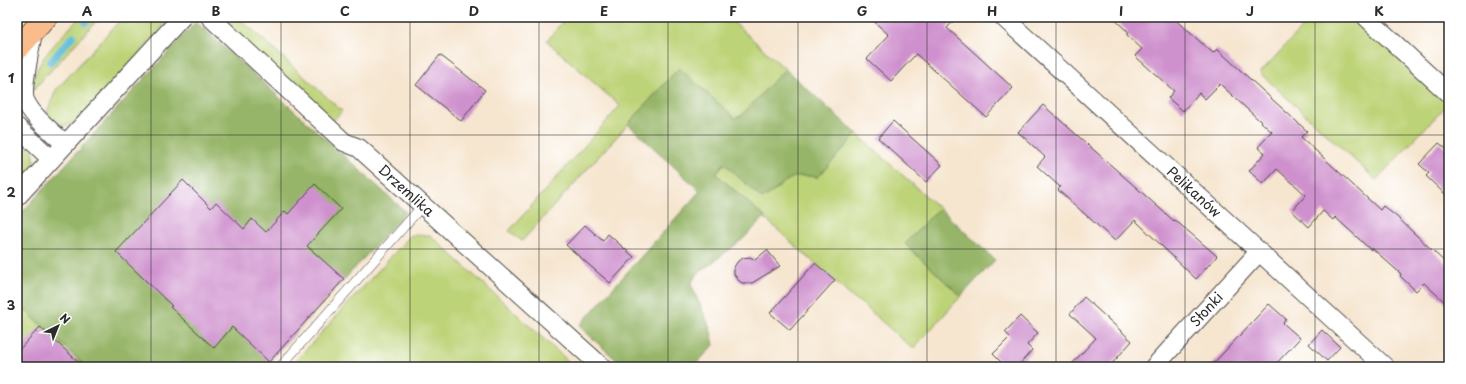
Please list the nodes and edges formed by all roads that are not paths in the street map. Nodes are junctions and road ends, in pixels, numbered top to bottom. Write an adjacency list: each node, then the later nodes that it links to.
1 (182, 17): 9 (street)
2 (210, 17): 12 (street, Drzemlika)
3 (1003, 17): 13 (street, Pelikanów)
4 (1366, 17): 7 (street)
5 (39, 24): 6 (main road); 9 (street)
6 (17, 49)
7 (1449, 94)
8 (17, 127): 10 (street)
9 (65, 144): 10 (street)
10 (51, 159): 11 (street)
11 (17, 197)
12 (424, 205): 14 (lane); 15 (street, Drzemlika)
13 (1259, 252): 16 (street, Słonki); 17 (street, Pelikanów)
14 (280, 367)
15 (602, 367)
16 (1154, 367)
17 (1385, 367)

